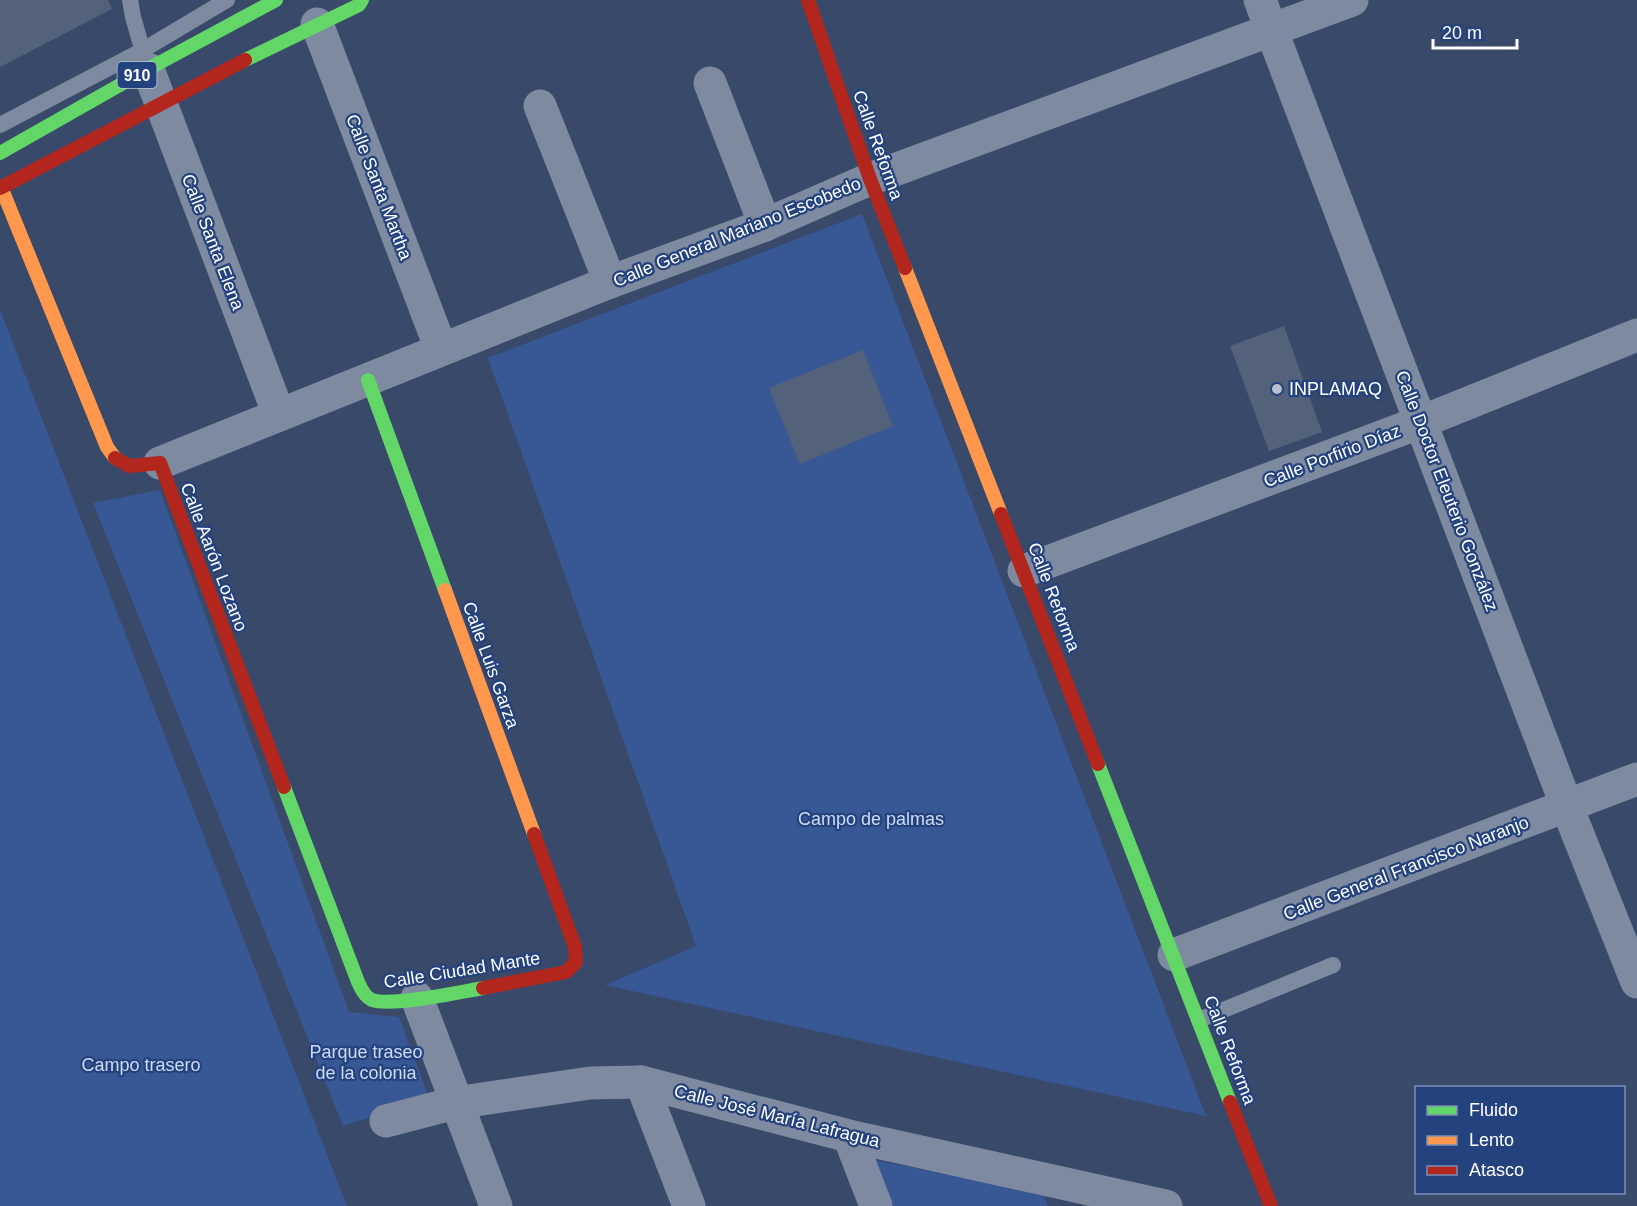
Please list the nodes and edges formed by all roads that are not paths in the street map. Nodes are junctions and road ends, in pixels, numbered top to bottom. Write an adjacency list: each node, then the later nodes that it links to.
1 (130, 0): 10 (lane)
2 (227, 0): 10 (lane)
3 (276, 0): 10 (street, 910)
4 (808, 0): 16 (street, Calle Reforma)
5 (1260, 0): 9 (street, Calle Doctor Eleuterio González)
6 (1352, 0): 9 (street, Calle General Mariano Escobedo)
7 (364, 2): 8 (street, 910)
8 (317, 24): 12 (street, 910); 21 (street, Calle Santa Martha)
9 (1271, 31): 16 (street, Calle General Mariano Escobedo); 24 (street, Calle Doctor Eleuterio González)
10 (145, 59): 12 (street, Calle Santa Elena); 14 (lane); 15 (street, 910)
11 (710, 83): 18 (street)
12 (161, 105): 17 (street, 910); 23 (street, Calle Santa Elena)
13 (540, 106): 19 (street)
14 (0, 124)
15 (0, 153)
16 (870, 179): 18 (street, Calle General Mariano Escobedo); 26 (street, Calle Reforma)
17 (1, 188): 25 (street)
18 (765, 225): 19 (street, Calle General Mariano Escobedo)
19 (610, 282): 21 (street, Calle General Mariano Escobedo)
20 (1637, 335): 24 (street, Calle Porfirio Díaz)
21 (441, 349): 22 (street, Calle General Mariano Escobedo)
22 (368, 380): 23 (street, Calle General Mariano Escobedo); 30 (street, Calle Luis Garza)
23 (279, 415): 25 (street, Calle General Mariano Escobedo)
24 (1421, 422): 26 (street, Calle Porfirio Díaz); 28 (street, Calle Doctor Eleuterio González)
25 (159, 463): 32 (street, Calle Aarón Lozano)
26 (1024, 571): 29 (street, Calle Reforma)
27 (1637, 779): 28 (street, Calle General Francisco Naranjo)
28 (1567, 807): 29 (street, Calle General Francisco Naranjo); 33 (street, Calle Doctor Eleuterio González)
29 (1174, 956): 35 (street, Calle Reforma)
30 (576, 963): 34 (street, Calle Ciudad Mante)
31 (1333, 965): 35 (lane)
32 (358, 982): 34 (street, Calle Ciudad Mante)
33 (1637, 982)
34 (417, 998): 37 (street)
35 (1199, 1020): 45 (street, Calle Reforma)
36 (641, 1082): 37 (street, Calle José María Lafragua); 39 (street, Calle José María Lafragua); 42 (street)
37 (455, 1102): 38 (street, Calle José María Lafragua); 41 (street)
38 (386, 1121)
39 (849, 1136): 40 (street, Calle José María Lafragua); 43 (street)
40 (1056, 1193): 44 (street, Calle José María Lafragua)
41 (496, 1206)
42 (689, 1206)
43 (876, 1206)
44 (1166, 1206)
45 (1272, 1206)

